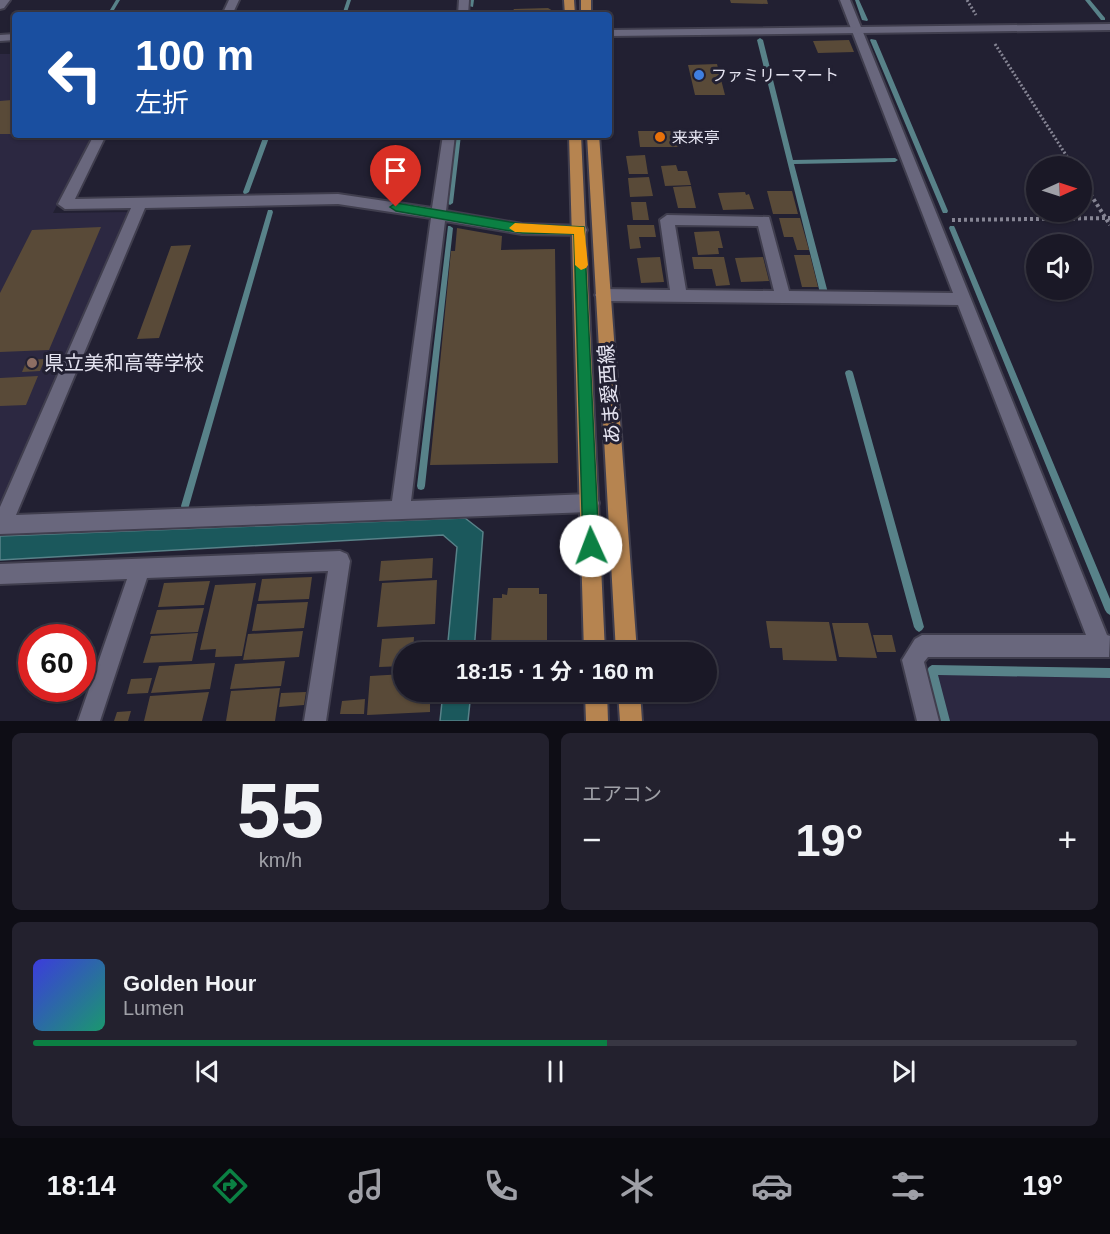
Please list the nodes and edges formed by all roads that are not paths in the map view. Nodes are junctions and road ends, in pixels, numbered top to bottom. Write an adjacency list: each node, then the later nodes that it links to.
1 (5, 0): 3 (street)
2 (844, 0): 5 (street)
3 (0, 6)
4 (1110, 27): 5 (street)
5 (856, 29): 6 (street); 17 (street)
6 (612, 33)
7 (98, 138): 11 (street)
8 (449, 138): 12 (street)
9 (575, 138): 13 (main road, あま愛西線)
10 (593, 138): 14 (main road, あま愛西線)
11 (140, 203): 12 (street); 20 (street)
12 (441, 215): 13 (street); 19 (street)
13 (580, 230): 18 (main road, あま愛西線)
14 (603, 295): 15 (street); 24 (main road, あま愛西線)
15 (679, 296): 16 (street); 16 (street)
16 (783, 297): 17 (street)
17 (963, 299): 25 (street)
18 (590, 503): 19 (street); 23 (main road, あま愛西線)
19 (400, 510): 20 (street)
20 (1, 525)
21 (140, 569): 22 (street); 28 (street); 29 (street)
22 (0, 574)
23 (595, 642)
24 (626, 642)
25 (1105, 646): 32 (street)
26 (596, 702): 30 (main road)
27 (630, 702): 31 (main road)
28 (89, 721)
29 (315, 721)
30 (597, 721)
31 (631, 721)
32 (928, 721)

